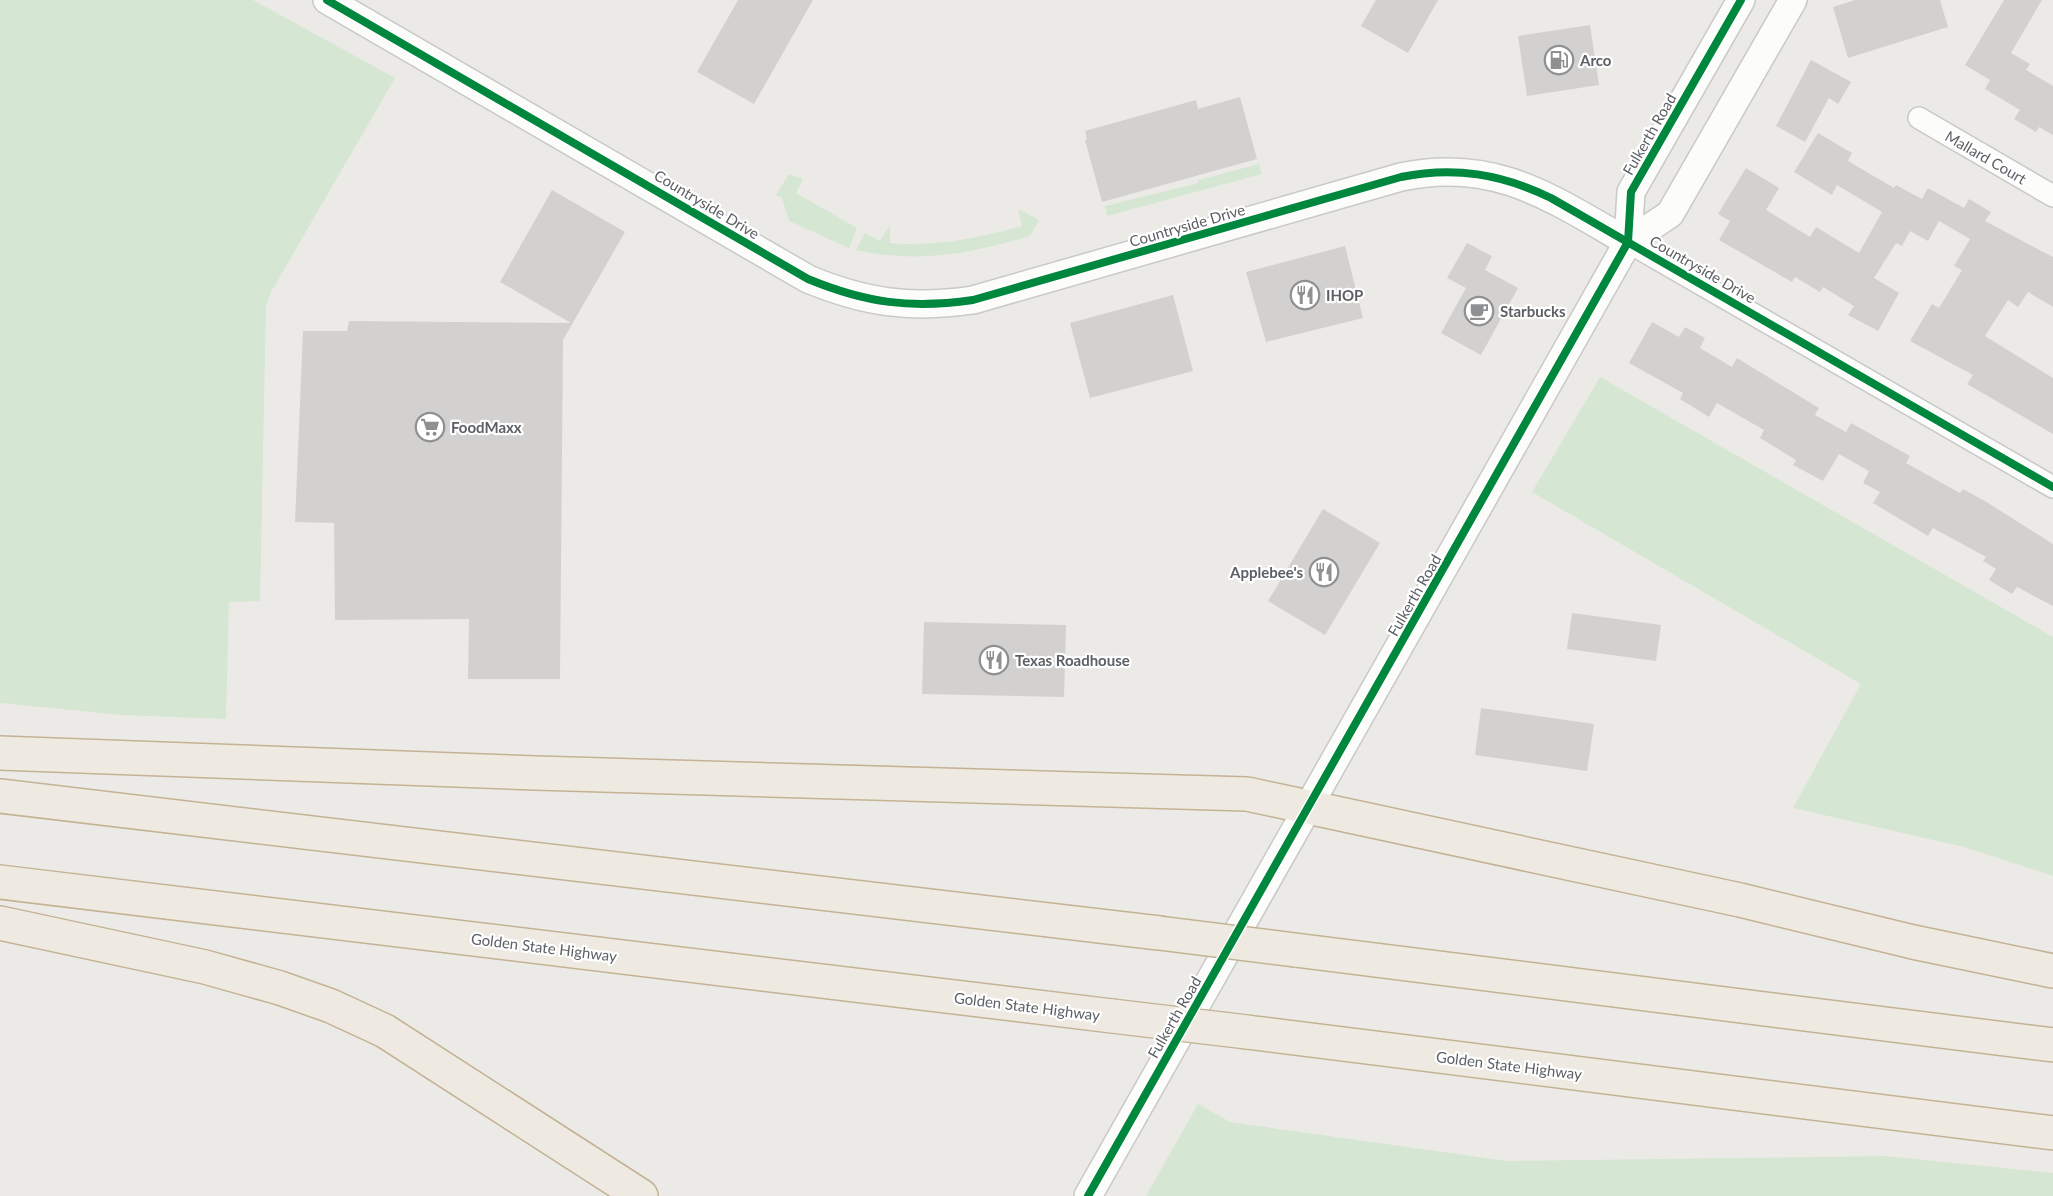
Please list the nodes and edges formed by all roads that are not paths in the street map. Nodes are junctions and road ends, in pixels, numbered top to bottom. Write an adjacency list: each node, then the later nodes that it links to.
1 (327, 0): 6 (street, Countryside Drive)
2 (1741, 0): 6 (street, Fulkerth Road)
3 (1793, 0): 6 (street, Fulkerth Road)
4 (1919, 118): 5 (street, Mallard Court)
5 (2053, 196)
6 (1628, 242): 7 (street, Countryside Drive); 10 (street, Fulkerth Road)
7 (2053, 487)
8 (0, 753): 10 (highway)
9 (0, 796): 14 (highway, bridge)
10 (1310, 807): 13 (highway); 17 (street, Fulkerth Road)
11 (0, 882): 15 (highway, Golden State Highway, bridge)
12 (0, 923): 16 (highway)
13 (2053, 971)
14 (2053, 1045)
15 (2053, 1133)
16 (641, 1196)
17 (1088, 1196)

